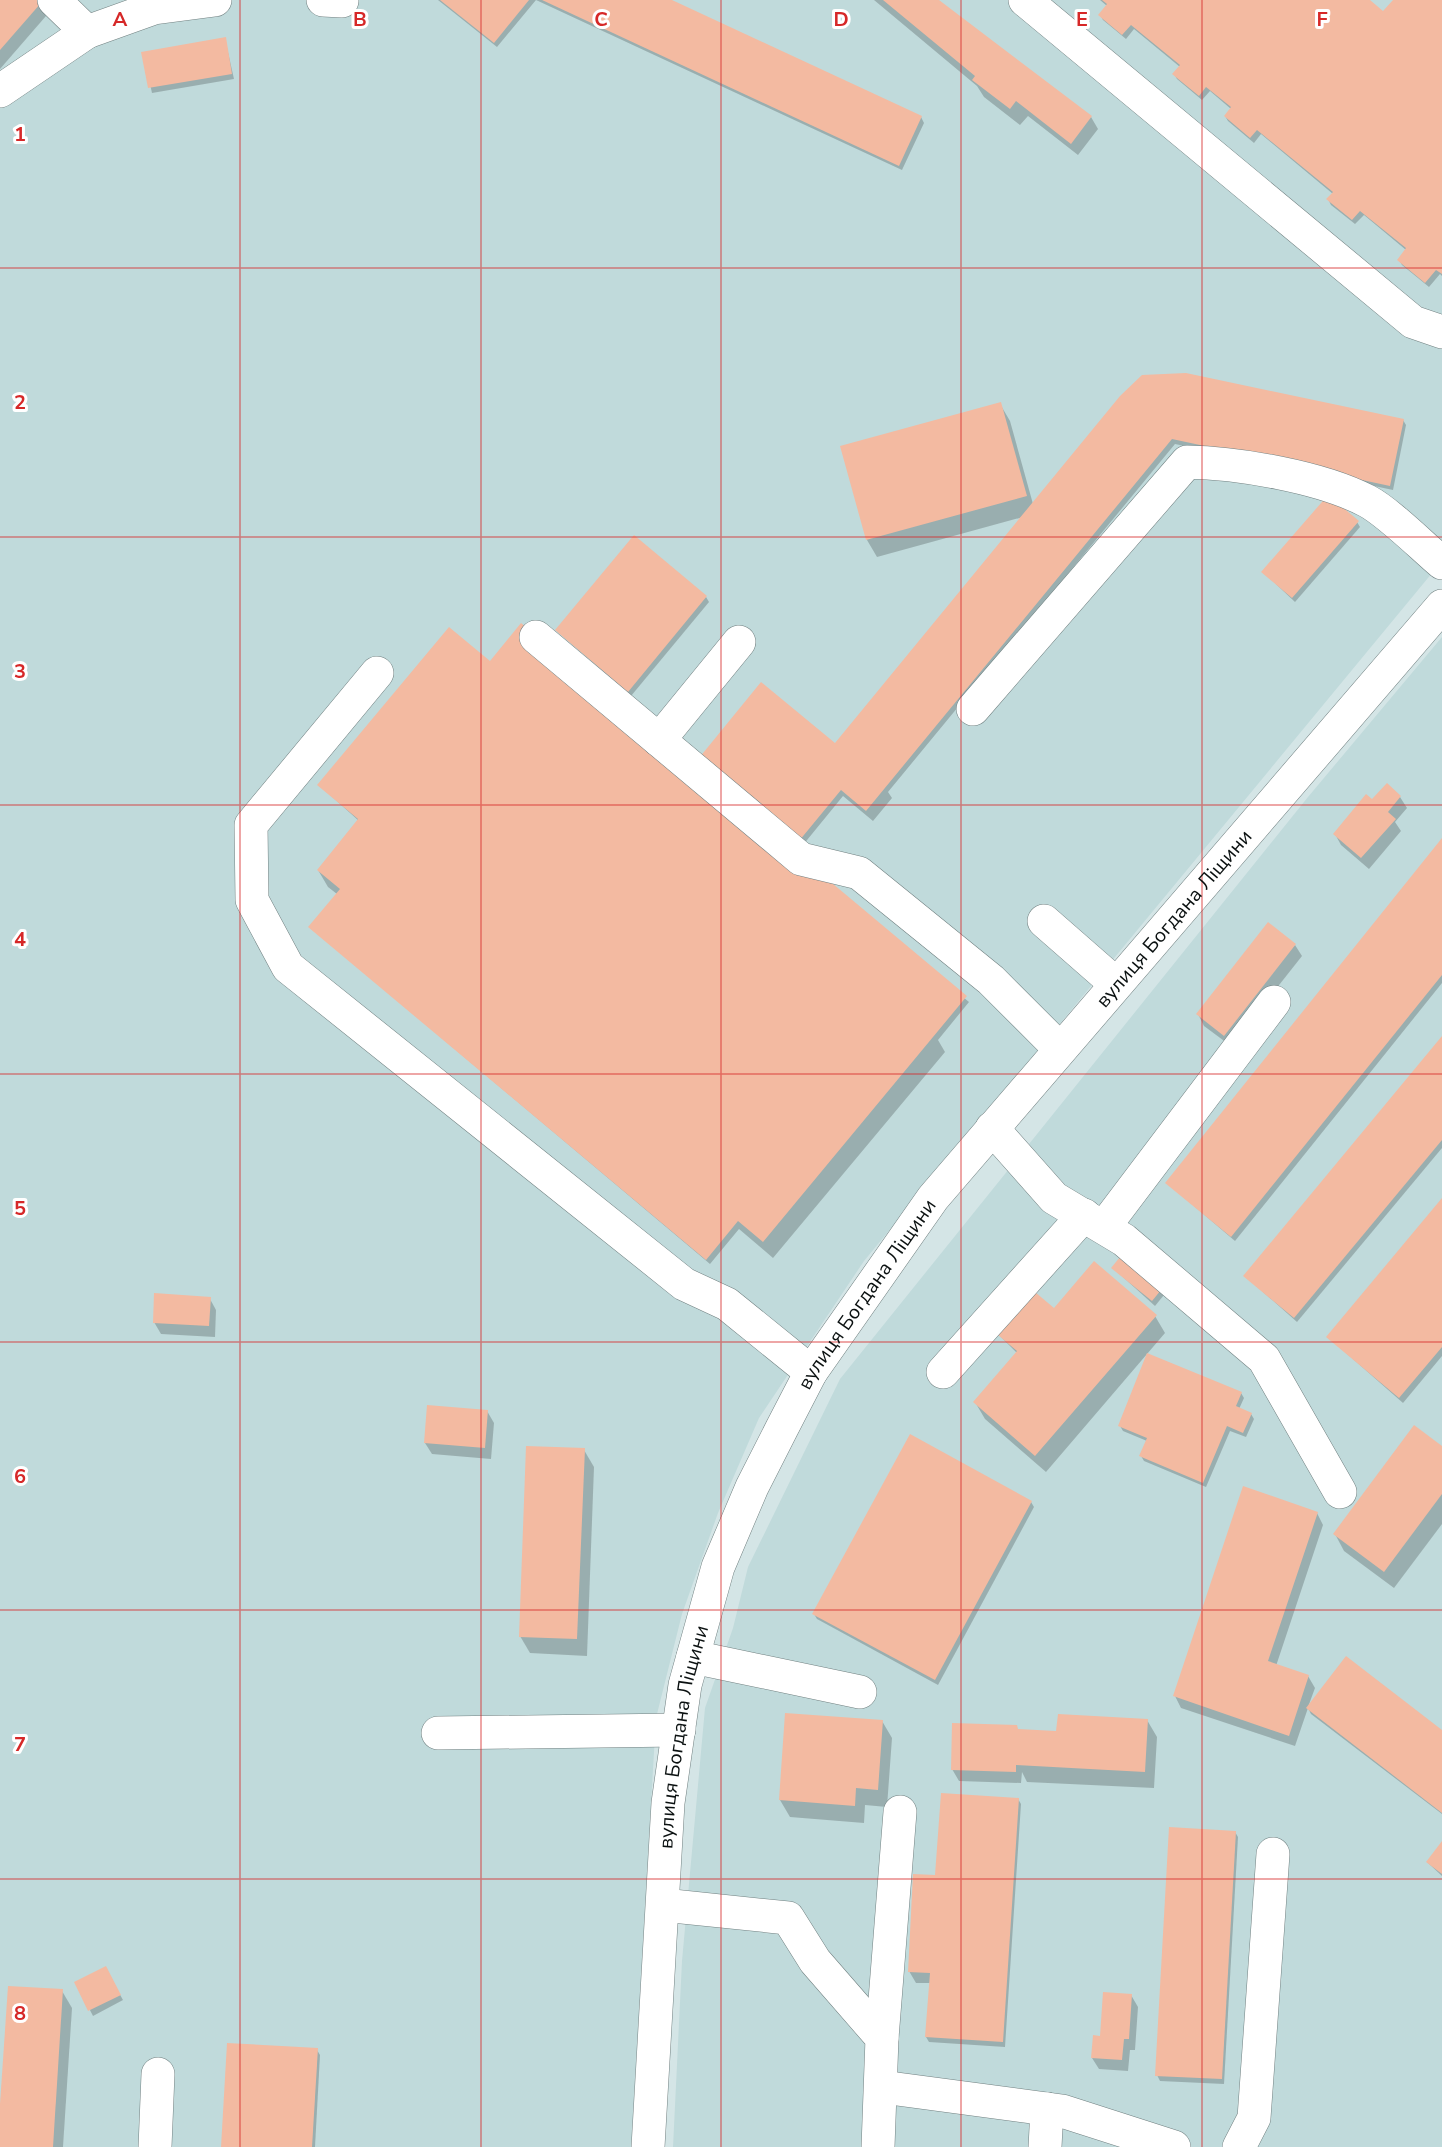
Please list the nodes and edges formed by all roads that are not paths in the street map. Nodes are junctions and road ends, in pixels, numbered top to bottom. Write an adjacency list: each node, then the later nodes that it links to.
1 (54, 0): 4 (main road)
2 (215, 0): 4 (main road)
3 (1025, 0): 6 (main road)
4 (87, 32): 5 (main road)
5 (0, 91)
6 (1442, 332)
7 (1442, 563): 12 (main road)
8 (1442, 606): 15 (main road, вулиця Богдана Ліщини)
9 (536, 637): 13 (main road)
10 (739, 642): 13 (main road)
11 (377, 673): 20 (main road)
12 (973, 709)
13 (658, 740): 17 (main road)
14 (1044, 921): 15 (main road)
15 (1116, 984): 17 (main road, вулиця Богдана Ліщини)
16 (1274, 1002): 19 (main road)
17 (1060, 1049): 18 (main road, вулиця Богдана Ліщини)
18 (992, 1128): 19 (main road); 20 (main road, вулиця Богдана Ліщини)
19 (1094, 1221): 21 (main road); 22 (main road)
20 (811, 1372): 23 (main road, вулиця Богдана Ліщини)
21 (944, 1372)
22 (1340, 1492)
23 (693, 1658): 24 (main road); 25 (main road, вулиця Богдана Ліщини)
24 (860, 1692)
25 (679, 1730): 26 (main road); 29 (main road, вулиця Богдана Ліщини)
26 (438, 1734)
27 (900, 1812): 30 (main road)
28 (1273, 1854): 39 (main road)
29 (663, 1905): 30 (main road); 35 (main road, вулиця Богдана Ліщини)
30 (882, 2038): 32 (main road)
31 (158, 2074): 34 (main road)
32 (882, 2087): 33 (main road); 36 (main road)
33 (1047, 2109): 37 (main road); 38 (main road)
34 (155, 2147)
35 (648, 2147)
36 (878, 2147)
37 (1045, 2147)
38 (1174, 2147)
39 (1239, 2147)

